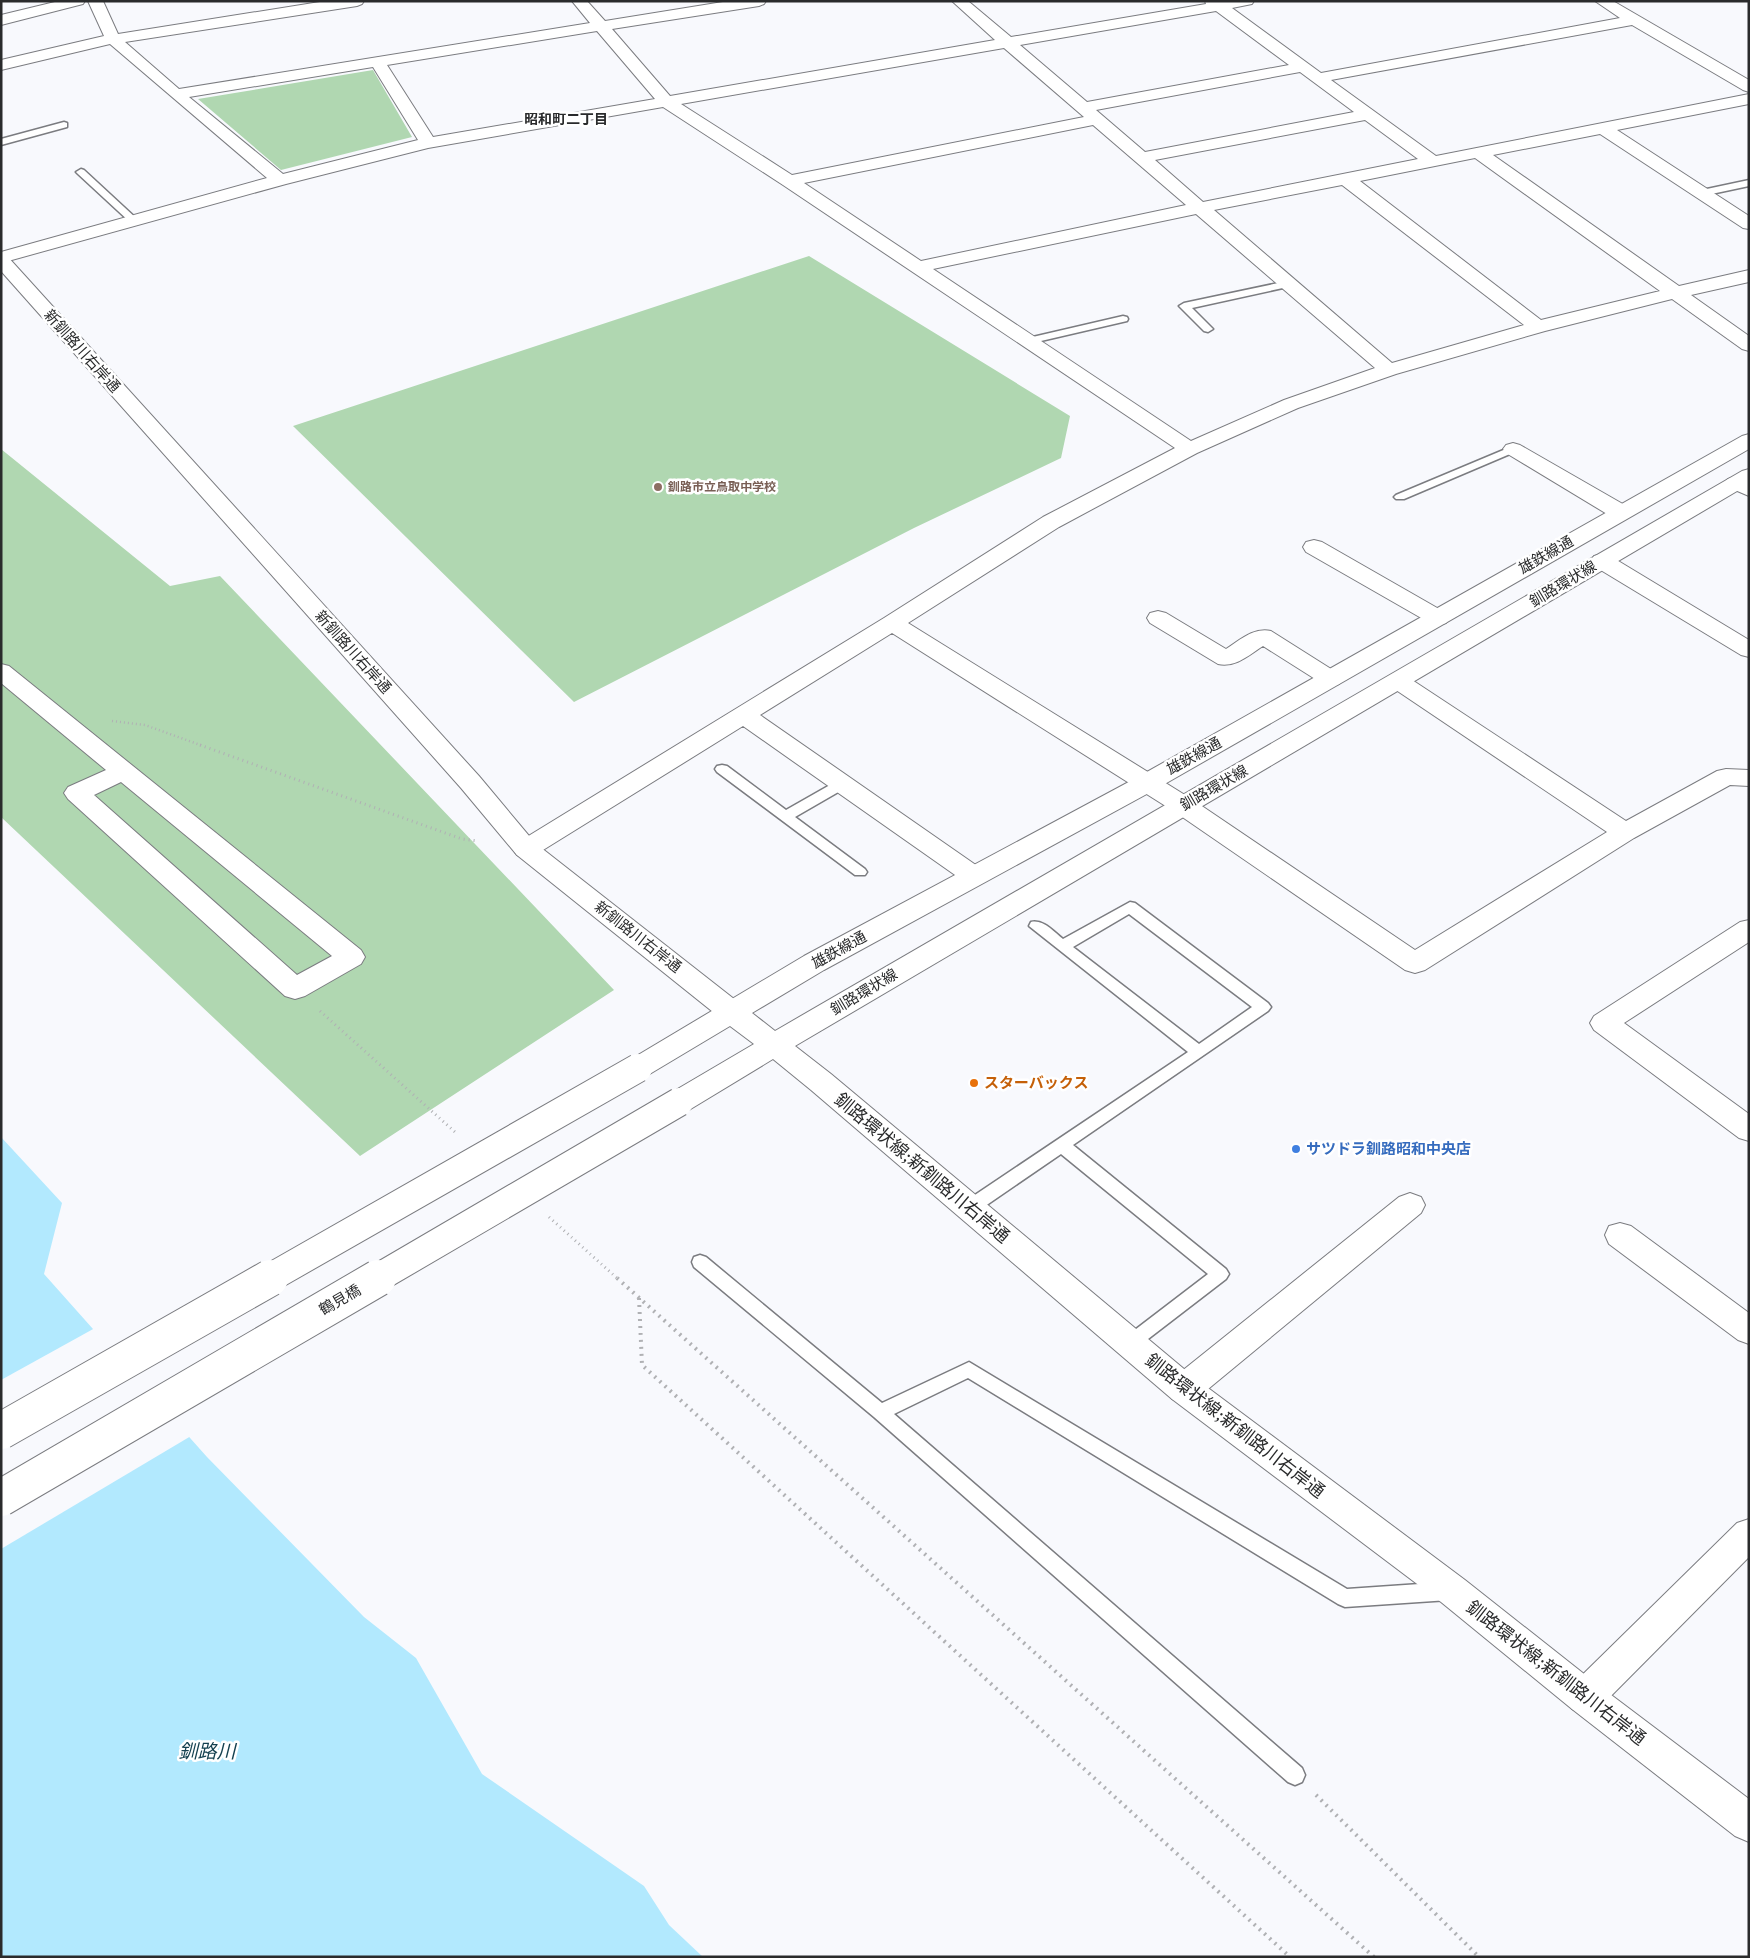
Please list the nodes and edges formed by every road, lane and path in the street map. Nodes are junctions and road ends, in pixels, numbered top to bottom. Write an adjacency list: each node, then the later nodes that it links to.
1 (78, 1): 10 (street)
2 (95, 1): 13 (street)
3 (357, 1): 13 (street)
4 (579, 1): 12 (street)
5 (759, 1): 12 (street)
6 (959, 1): 14 (street)
7 (1247, 1): 9 (street)
8 (1602, 1): 11 (street)
9 (1216, 4): 14 (street); 17 (street)
10 (1, 20)
11 (1633, 20): 18 (street); 19 (street)
12 (600, 26): 15 (street); 22 (street)
13 (113, 39): 16 (street); 20 (street)
14 (1007, 43): 22 (street); 23 (street)
15 (377, 61): 20 (street); 28 (street)
16 (1, 65)
17 (1302, 67): 18 (street); 23 (street)
18 (1318, 78): 24 (street)
19 (1749, 86)
20 (176, 94): 34 (street)
21 (1749, 100): 26 (street)
22 (666, 102): 28 (street); 35 (street)
23 (1090, 114): 30 (street); 35 (street)
24 (1368, 114): 30 (street); 31 (street)
25 (64, 125): 27 (lane)
26 (1604, 129): 29 (street); 37 (street)
27 (1, 142)
28 (428, 143): 34 (street)
29 (1479, 153): 31 (street); 45 (street)
30 (1141, 158): 38 (street)
31 (1433, 162): 33 (street)
32 (81, 172): 39 (lane)
33 (1346, 179): 38 (street); 47 (street)
34 (280, 180): 39 (street)
35 (789, 181): 42 (street)
36 (1749, 184): 37 (lane)
37 (1702, 193): 40 (street)
38 (1198, 208): 42 (street); 44 (street)
39 (134, 221): 41 (street)
40 (1749, 224)
41 (1, 259): 77 (street, 新釧路川右岸通)
42 (918, 267): 49 (street)
43 (1749, 276): 45 (street)
44 (1288, 284): 48 (lane); 51 (street)
45 (1674, 292): 47 (street); 50 (street)
46 (1123, 319): 49 (lane)
47 (1538, 327): 51 (street)
48 (1208, 330)
49 (1028, 341): 53 (street)
50 (1749, 345)
51 (1389, 370): 53 (street)
52 (1749, 440): 57 (street, 雄鉄線通)
53 (1190, 449): 62 (street)
54 (1513, 449): 56 (lane); 57 (street)
55 (1744, 482): 59 (street, 釧路環状線)
56 (1400, 497)
57 (1620, 512): 61 (street, 雄鉄線通)
58 (1314, 547): 61 (street)
59 (1602, 561): 63 (street); 66 (street, 釧路環状線)
60 (1158, 618): 65 (street)
61 (1438, 618): 65 (street, 雄鉄線通)
62 (892, 623): 67 (street); 72 (street)
63 (1749, 650)
64 (1, 670): 68 (street)
65 (1331, 680): 72 (street, 雄鉄線通)
66 (1398, 681): 74 (street, 釧路環状線); 76 (street)
67 (744, 715): 73 (street); 77 (street)
68 (56, 716): 70 (street); 77 (path)
69 (722, 769): 75 (lane)
70 (124, 771): 83 (street); 83 (street)
71 (1749, 778): 76 (street)
72 (1147, 783): 74 (street); 79 (street, 雄鉄線通)
73 (842, 784): 75 (lane); 79 (street)
74 (1184, 806): 76 (street); 85 (street, 釧路環状線)
75 (786, 816): 78 (lane)
76 (1625, 832)
77 (526, 849): 84 (street, 新釧路川右岸通)
78 (860, 872)
79 (974, 876): 84 (street, 雄鉄線通)
80 (1036, 926): 82 (lane)
81 (1749, 929): 88 (street)
82 (1062, 946): 86 (lane); 86 (lane)
83 (295, 989): 89 (path)
84 (733, 1013): 85 (street, 釧路環状線;新釧路川右岸通); 101 (street, 雄鉄線通, bridge)
85 (776, 1046): 87 (street, 釧路環状線); 92 (street, 釧路環状線;新釧路川右岸通)
86 (1199, 1052): 90 (lane)
87 (679, 1102): 102 (street, 鶴見橋, bridge)
88 (1749, 1130)
89 (456, 1133)
90 (1062, 1145): 92 (lane); 98 (lane)
91 (1410, 1205): 99 (street)
92 (969, 1208): 98 (street, 釧路環状線;新釧路川右岸通)
93 (544, 1212): 96 (path)
94 (1620, 1235): 97 (street)
95 (700, 1262): 100 (lane)
96 (639, 1297): 108 (path); 109 (path)
97 (1749, 1331)
98 (1129, 1344): 99 (street, 釧路環状線;新釧路川右岸通)
99 (1184, 1390): 104 (street, 釧路環状線;新釧路川右岸通)
100 (880, 1412): 104 (lane); 106 (lane)
101 (1, 1431)
102 (1, 1498)
103 (1749, 1534): 105 (street)
104 (1453, 1591): 105 (street, 釧路環状線;新釧路川右岸通)
105 (1585, 1697): 107 (street, 釧路環状線;新釧路川右岸通)
106 (1295, 1775): 110 (path)
107 (1749, 1823)
108 (1290, 1957)
109 (1374, 1957)
110 (1479, 1957)

